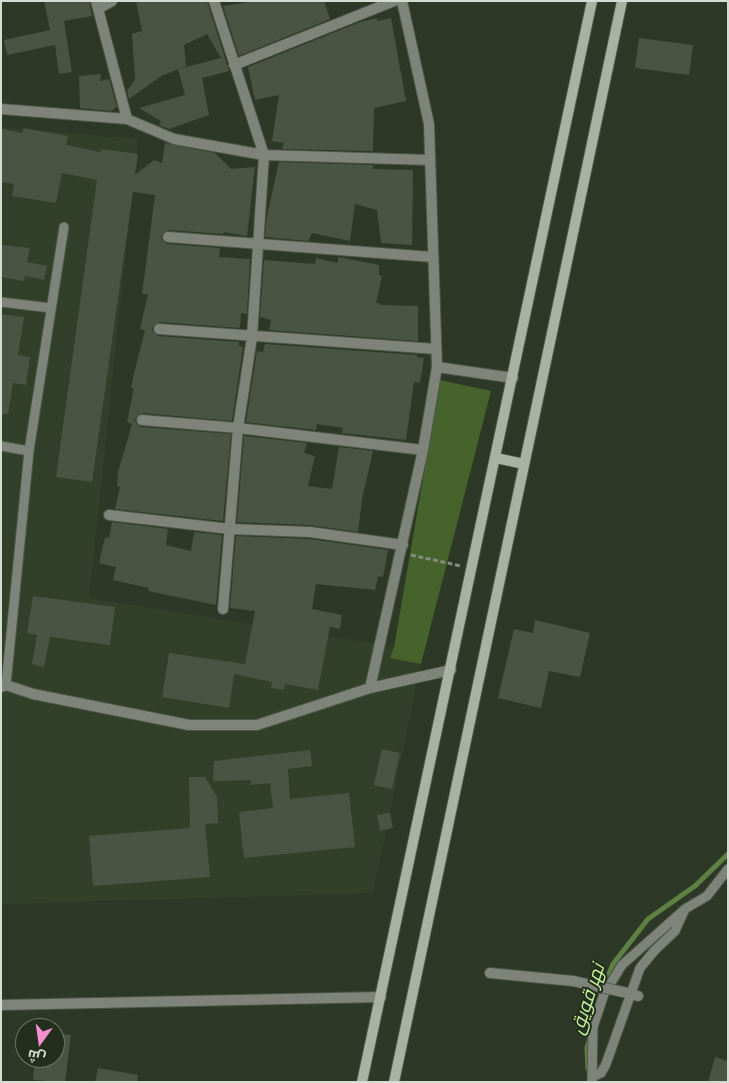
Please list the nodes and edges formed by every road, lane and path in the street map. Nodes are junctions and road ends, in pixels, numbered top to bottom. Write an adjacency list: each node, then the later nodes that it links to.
1 (112, 1): 7 (street)
2 (214, 1): 8 (street)
3 (394, 1): 8 (street)
4 (402, 1): 12 (street)
5 (592, 1): 23 (main road)
6 (622, 1): 30 (main road)
7 (97, 5): 10 (street)
8 (234, 65): 11 (street)
9 (1, 109): 10 (street)
10 (127, 119): 11 (street)
11 (264, 154): 12 (street); 15 (street)
12 (430, 160): 16 (street)
13 (64, 227): 18 (lane)
14 (168, 237): 15 (street)
15 (259, 244): 16 (street); 20 (street)
16 (432, 257): 21 (street)
17 (1, 302): 18 (lane)
18 (51, 308): 28 (lane)
19 (159, 329): 20 (street)
20 (252, 337): 21 (street); 25 (street)
21 (436, 349): 22 (street)
22 (437, 367): 23 (street); 27 (street)
23 (513, 378): 29 (main road)
24 (142, 420): 25 (street)
25 (238, 428): 27 (street); 32 (street)
26 (1, 446): 28 (lane)
27 (423, 450): 33 (street)
28 (29, 451): 37 (lane)
29 (496, 458): 30 (main road); 34 (main road)
30 (524, 464): 47 (main road)
31 (109, 515): 32 (street)
32 (230, 528): 33 (street); 35 (street)
33 (402, 549): 34 (path); 38 (street)
34 (472, 568): 36 (main road)
35 (223, 609)
36 (451, 670): 38 (street); 43 (main road)
37 (4, 686): 38 (street)
38 (370, 688)
39 (728, 868): 40 (lane)
40 (685, 909): 42 (lane); 45 (lane)
41 (490, 973): 42 (street, bridge)
42 (631, 994): 45 (lane)
43 (381, 997): 44 (street); 46 (main road)
44 (1, 1005)
45 (592, 1079)
46 (362, 1082)
47 (394, 1082)

